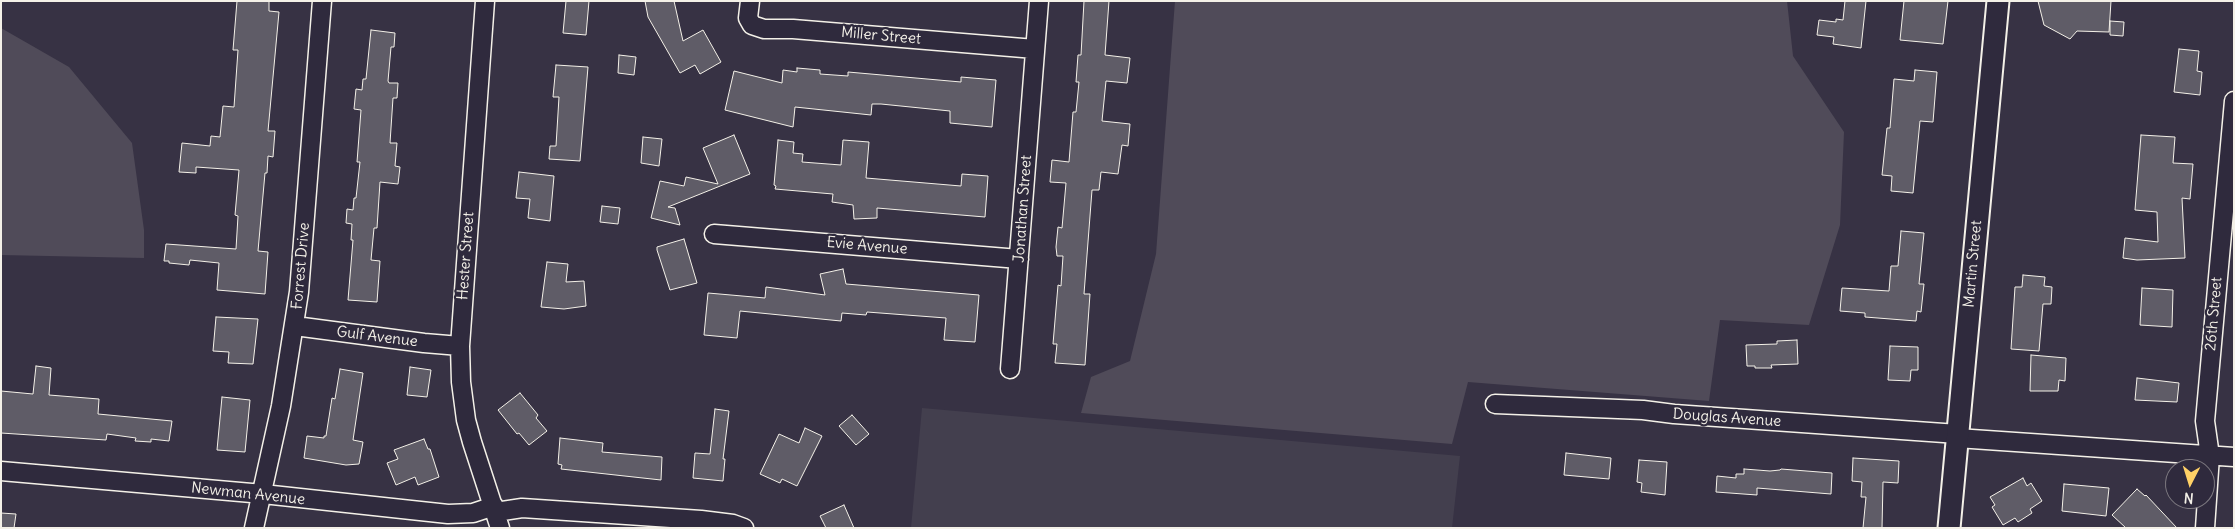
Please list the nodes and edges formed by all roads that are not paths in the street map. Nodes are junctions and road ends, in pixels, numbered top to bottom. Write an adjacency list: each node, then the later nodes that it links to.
1 (322, 1): 10 (street, Forrest Drive)
2 (485, 1): 11 (street, Hester Street)
3 (750, 1): 6 (street, Miller Street)
4 (1039, 1): 6 (street, Jonathan Street)
5 (1998, 1): 14 (street, Martin Street)
6 (1035, 49): 9 (street, Jonathan Street)
7 (2234, 101): 15 (street, 26th Street)
8 (714, 234): 9 (street, Evie Avenue)
9 (1019, 259): 12 (street, Jonathan Street)
10 (295, 326): 11 (street, Gulf Avenue); 18 (street, Forrest Drive)
11 (460, 346): 19 (street, Hester Street)
12 (1010, 369)
13 (1496, 404): 14 (street, Douglas Avenue)
14 (1958, 436): 15 (street, Douglas Avenue); 22 (street, Martin Street)
15 (2210, 456): 16 (street, Douglas Avenue); 23 (street, 26th Street)
16 (2234, 457)
17 (1, 471): 18 (street, Newman Avenue)
18 (262, 494): 19 (street, Newman Avenue); 20 (street, Forrest Drive)
19 (497, 515): 21 (street, Newman Avenue)
20 (254, 528)
21 (744, 528)
22 (1949, 528)
23 (2205, 528)

